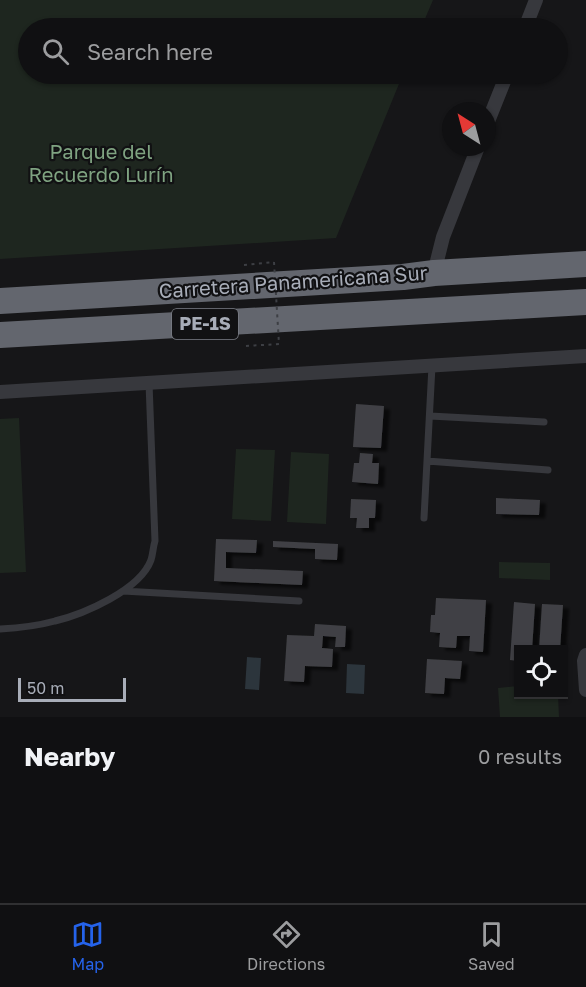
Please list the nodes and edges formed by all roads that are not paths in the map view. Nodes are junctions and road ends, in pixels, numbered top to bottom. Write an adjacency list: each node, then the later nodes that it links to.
1 (536, 0): 2 (street)
2 (529, 18)
3 (503, 84): 4 (street)
4 (496, 102)
5 (474, 156): 7 (street)
6 (586, 264): 7 (highway, Carretera Panamericana Sur / PE-1S)
7 (434, 273): 8 (highway, Carretera Panamericana Sur / PE-1S)
8 (0, 301)
9 (586, 302): 10 (highway, Carretera Panamericana Sur / PE-1S)
10 (0, 336)
11 (586, 356): 12 (street)
12 (432, 366): 13 (street); 15 (lane)
13 (149, 383): 14 (street); 20 (lane)
14 (0, 392)
15 (430, 416): 16 (lane); 17 (lane)
16 (544, 422)
17 (427, 461): 18 (lane); 19 (lane)
18 (548, 470)
19 (424, 518)
20 (123, 591): 21 (lane); 22 (lane)
21 (299, 601)
22 (0, 629)
23 (586, 655): 24 (street)
24 (586, 690)

